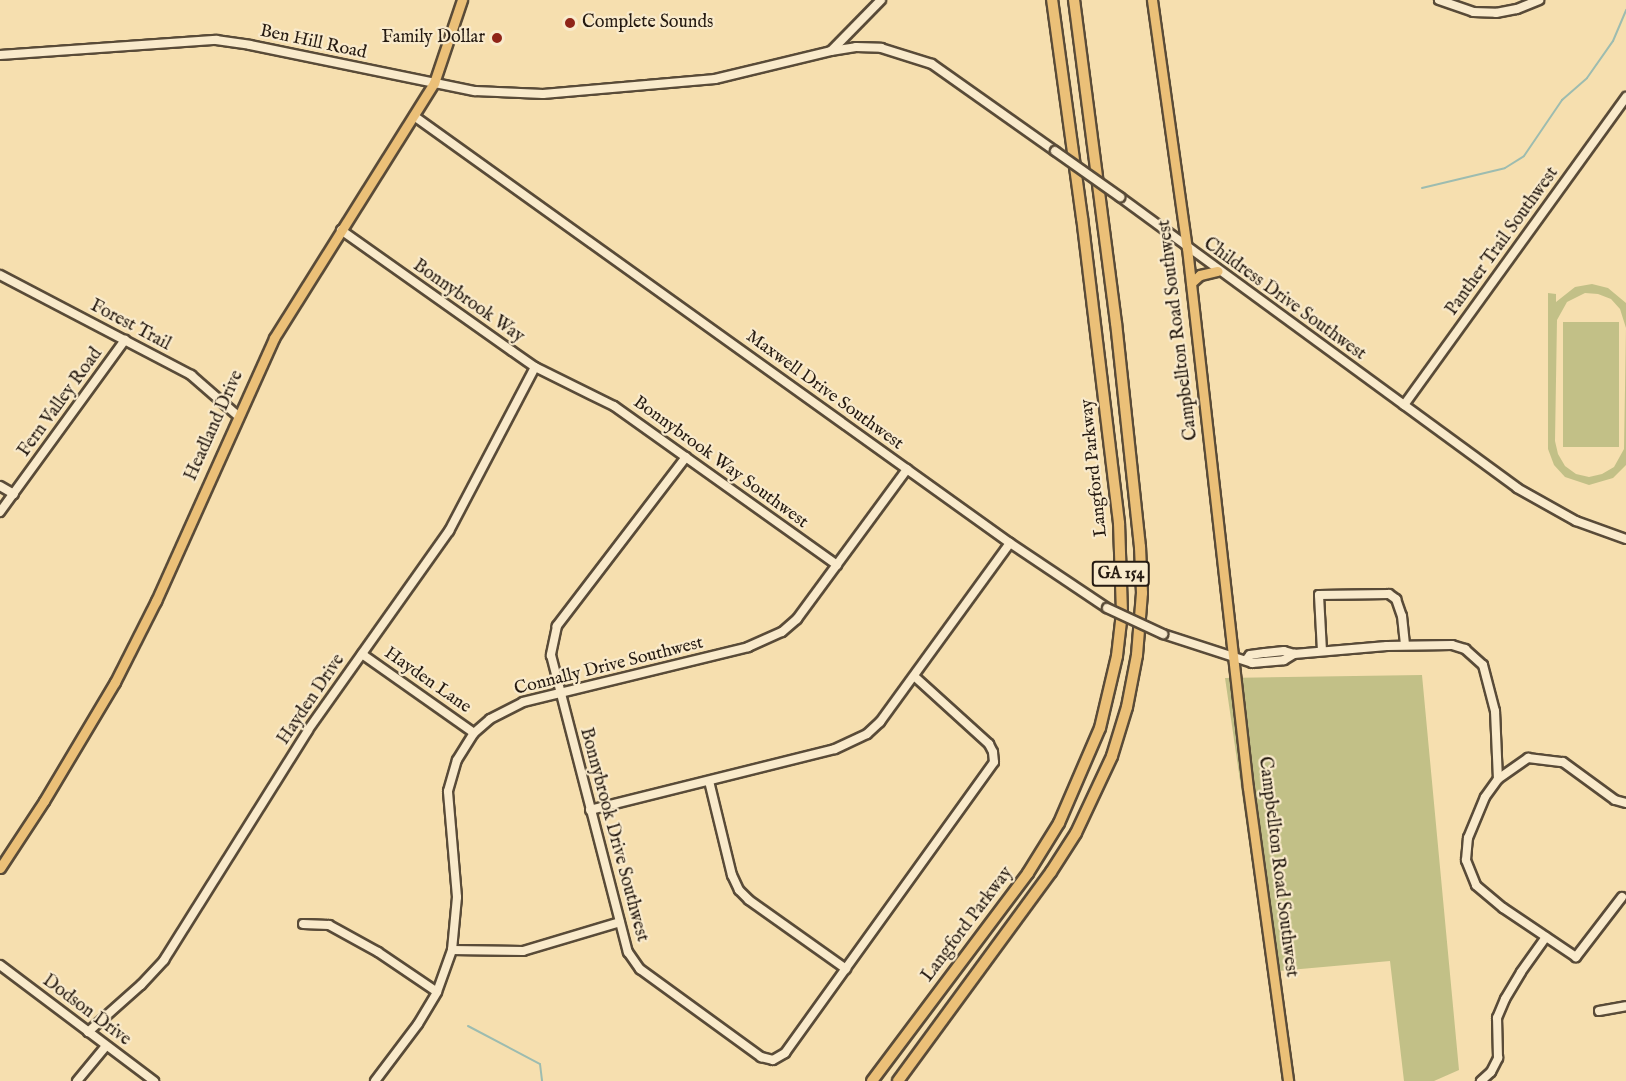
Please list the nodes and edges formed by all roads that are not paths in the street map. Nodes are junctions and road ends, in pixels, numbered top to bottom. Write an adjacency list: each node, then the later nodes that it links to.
1 (462, 0): 10 (main road, Headland Drive)
2 (881, 0): 8 (street)
3 (1052, 0): 58 (highway, Langford Parkway / GA 154)
4 (1074, 0): 59 (highway, Langford Parkway / GA 154)
5 (1152, 0): 14 (main road, Campbellton Road Southwest)
6 (1439, 0): 7 (street)
7 (1539, 0)
8 (831, 51): 10 (street, Ben Hill Road); 14 (street, Childress Drive Southwest, bridge)
9 (0, 55): 10 (street, Ben Hill Road)
10 (434, 83): 12 (main road, Headland Drive)
11 (1626, 97): 21 (street, Panther Trail Southwest)
12 (414, 116): 13 (main road, Headland Drive); 24 (street, Maxwell Drive Southwest)
13 (341, 230): 19 (street, Bonnybrook Way); 22 (main road, Headland Drive)
14 (1187, 248): 15 (street, Childress Drive Southwest); 17 (main road, Campbellton Road Southwest)
15 (1218, 271): 17 (main road); 21 (street, Childress Drive Southwest)
16 (0, 275): 18 (street, Forest Trail)
17 (1191, 283): 34 (main road, Campbellton Road Southwest)
18 (125, 340): 22 (street, Forest Trail); 26 (street, Fern Valley Road)
19 (535, 367): 20 (street, Bonnybrook Way); 33 (street, Hayden Drive)
20 (582, 390): 23 (street, Bonnybrook Way Southwest)
21 (1404, 405): 28 (street, Childress Drive Southwest)
22 (237, 415): 42 (main road, Headland Drive)
23 (686, 457): 30 (street, Bonnybrook Way Southwest); 36 (street, Bonnybrook Drive Southwest)
24 (907, 469): 29 (street, Maxwell Drive Southwest); 30 (street, Connally Drive Southwest)
25 (0, 486): 26 (street)
26 (14, 494): 27 (street, Fern Valley Road)
27 (0, 512)
28 (1626, 539)
29 (1010, 543): 34 (street, Maxwell Drive Southwest, bridge); 35 (street)
30 (837, 565): 36 (street, Connally Drive Southwest)
31 (1405, 645): 32 (street); 32 (street); 38 (street)
32 (1322, 651): 34 (street)
33 (362, 654): 37 (street, Hayden Lane); 53 (street, Hayden Drive)
34 (1234, 657): 60 (main road, Campbellton Road Southwest)
35 (914, 676): 39 (street); 49 (street, Bonnybrook Drive Southwest)
36 (560, 694): 37 (street, Connally Drive Southwest); 41 (street, Bonnybrook Drive Southwest)
37 (474, 734): 47 (street, Connally Drive Southwest)
38 (1498, 779): 40 (street); 46 (street)
39 (709, 781): 41 (street); 49 (street)
40 (1626, 803)
41 (590, 810): 44 (street, Bonnybrook Drive Southwest)
42 (0, 868)
43 (1622, 897): 46 (street)
44 (620, 922): 47 (street); 49 (street, Bonnybrook Drive Southwest)
45 (303, 924): 50 (street)
46 (1546, 937): 61 (street)
47 (452, 951): 50 (street, Connally Drive Southwest)
48 (0, 965): 53 (street, Dodson Drive)
49 (846, 969)
50 (437, 992): 57 (street, Connally Drive Southwest)
51 (1626, 1006): 52 (street)
52 (1599, 1011)
53 (88, 1032): 54 (street, Dodson Drive)
54 (106, 1046): 55 (street); 56 (street, Dodson Drive)
55 (77, 1081)
56 (154, 1081)
57 (375, 1081)
58 (872, 1081)
59 (898, 1081)
60 (1288, 1081)
61 (1480, 1081)

